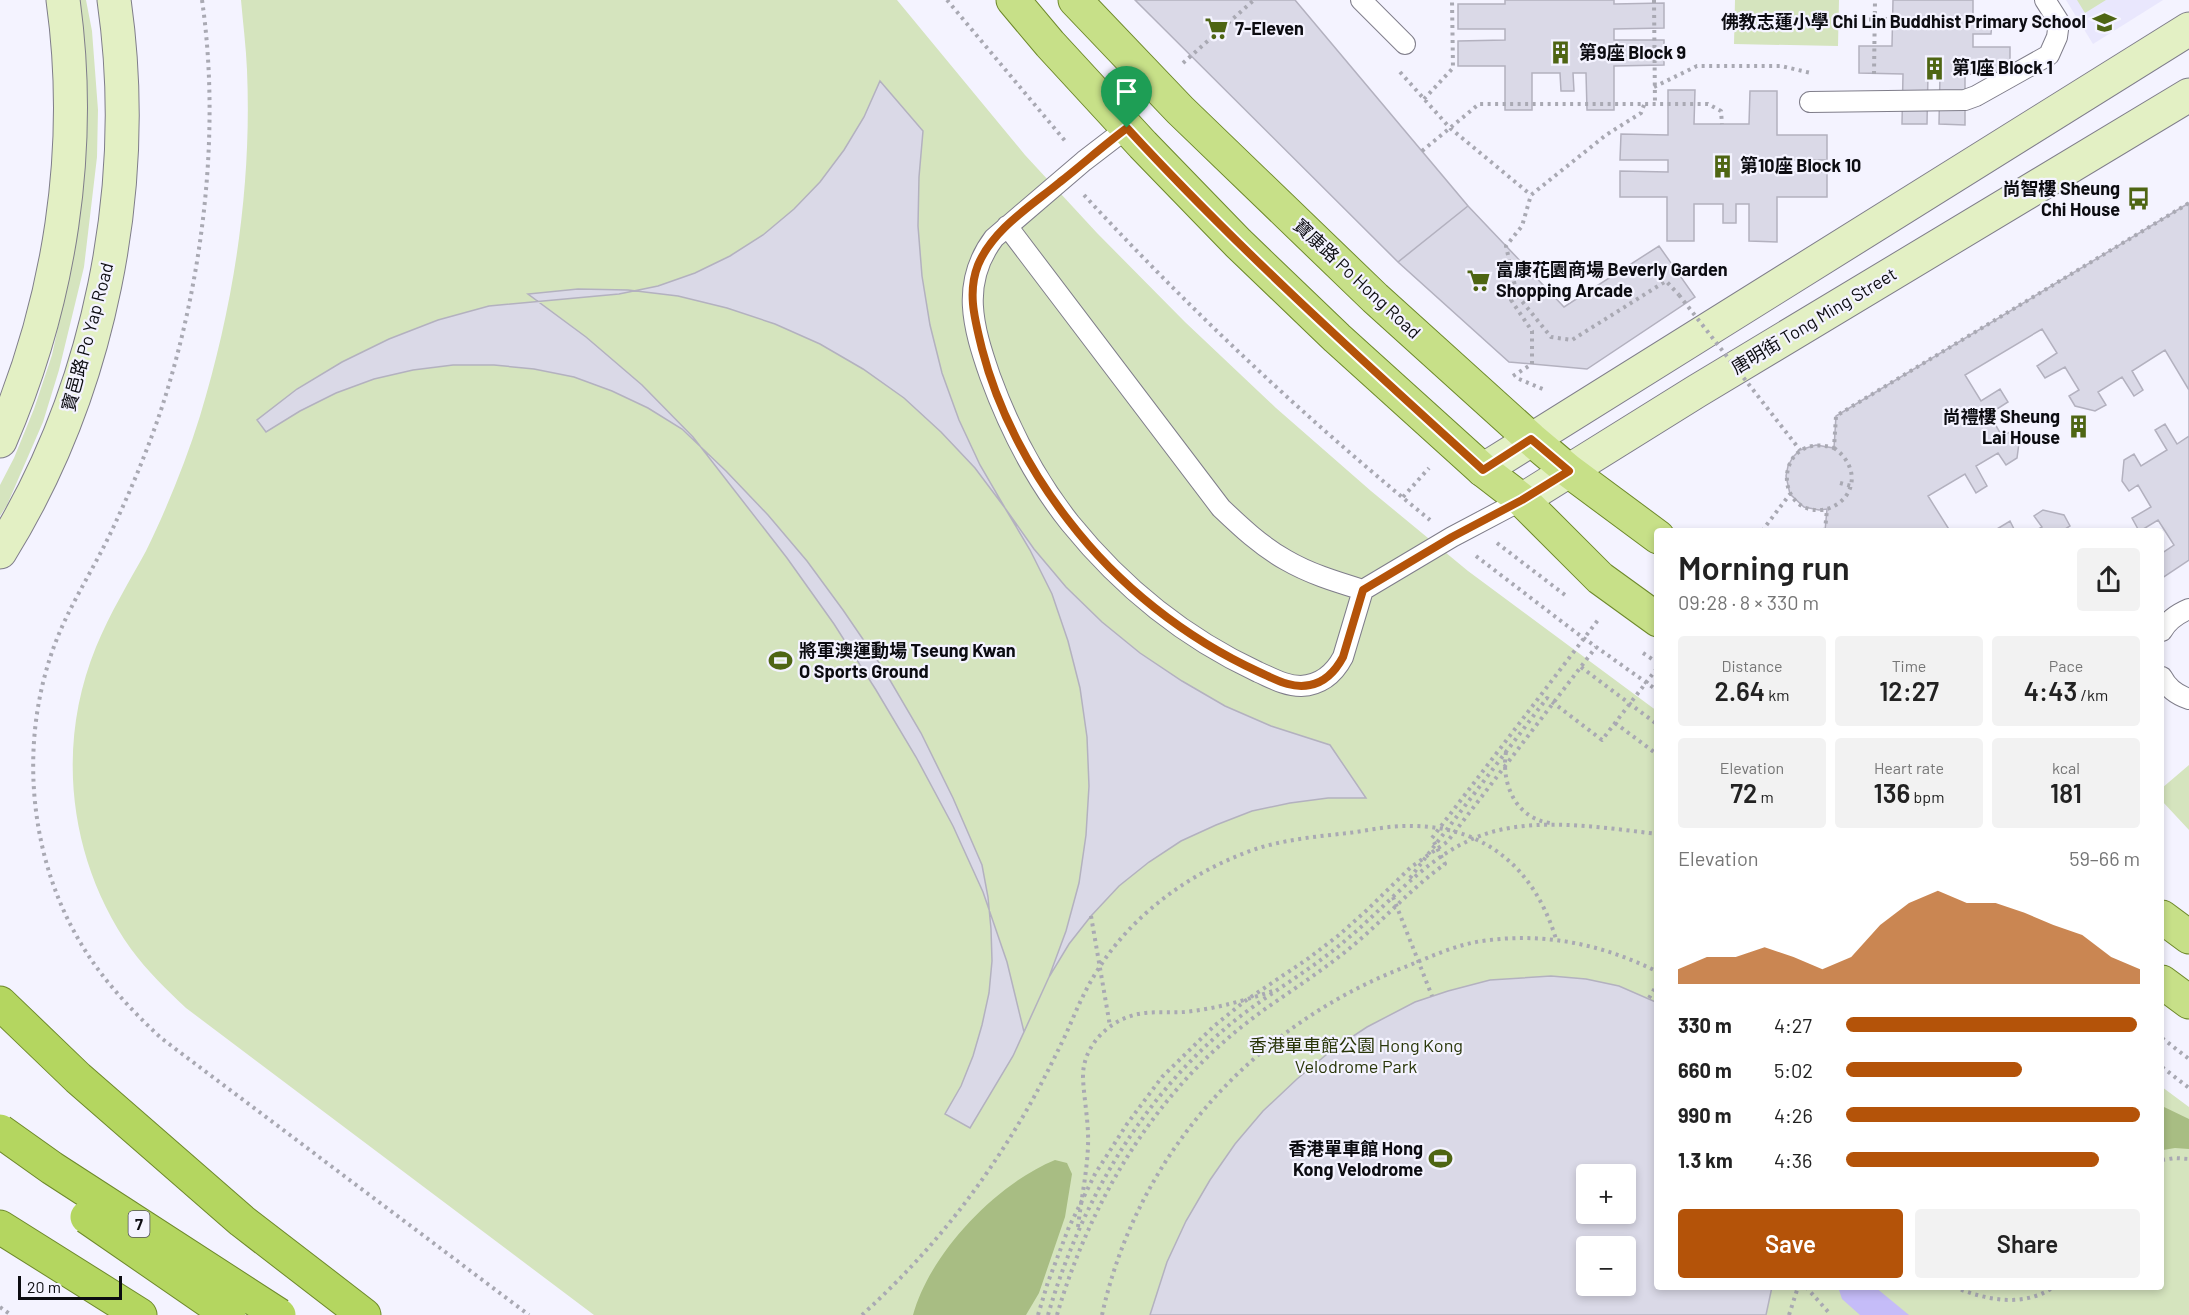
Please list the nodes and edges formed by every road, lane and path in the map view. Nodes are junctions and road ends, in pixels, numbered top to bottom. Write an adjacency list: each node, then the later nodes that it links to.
1 (63, 0): 40 (main road)
2 (114, 0): 54 (main road, 寶邑路 Po Yap Road)
3 (202, 0): 111 (path)
4 (947, 0): 32 (path)
5 (1013, 0): 29 (main road)
6 (1076, 0): 39 (main road, 寶康路 Po Hong Road)
7 (1254, 0): 20 (path)
8 (1361, 0): 17 (lane)
9 (1452, 0): 24 (path)
10 (1654, 0): 22 (path)
11 (1875, 0): 15 (path)
12 (2045, 0): 25 (lane)
13 (1893, 19): 15 (path)
14 (1839, 20): 15 (path)
15 (1875, 20): 18 (path)
16 (2189, 29): 39 (main road)
17 (1405, 44)
18 (1875, 46)
19 (1394, 66): 24 (path)
20 (1177, 69)
21 (1814, 73): 22 (path)
22 (1654, 87): 27 (path)
23 (2189, 95): 44 (main road, 唐明街 Tong Ming Street)
24 (1424, 99): 30 (path)
25 (1810, 102)
26 (1644, 105): 27 (path); 30 (path); 34 (path)
27 (1654, 105): 28 (path)
28 (1722, 124)
29 (1127, 128): 32 (lane); 43 (main road)
30 (1450, 128): 31 (path); 34 (path)
31 (1422, 151)
32 (1084, 161): 33 (lane)
33 (1061, 182): 36 (lane); 53 (path)
34 (1532, 195): 37 (path)
35 (2189, 203): 41 (path)
36 (1007, 226): 55 (lane); 55 (lane)
37 (1518, 295): 38 (path); 42 (path, bridge)
38 (1512, 376)
39 (1531, 439): 43 (main road); 44 (main road, 寶康路 Po Hong Road)
40 (0, 441)
41 (1834, 448): 42 (path); 46 (path)
42 (1800, 450): 47 (path)
43 (1483, 470): 48 (main road)
44 (1569, 471): 48 (main road, 唐明街 Tong Ming Street); 52 (main road, 寶康路 Po Hong Road)
45 (1840, 483): 46 (path)
46 (1851, 486): 49 (path)
47 (1790, 494): 49 (path); 50 (path)
48 (1522, 500): 53 (lane, 唐明街 Tong Ming Street); 57 (main road)
49 (1827, 509): 51 (path)
50 (1764, 528)
51 (1825, 528)
52 (1654, 534)
53 (1445, 542): 55 (lane, 唐明街 Tong Ming Street); 60 (path)
54 (0, 552)
55 (1363, 590)
56 (2189, 609): 59 (lane)
57 (1654, 617)
58 (1598, 620): 60 (path)
59 (2164, 628)
60 (1584, 639): 61 (path); 72 (path)
61 (1596, 647): 62 (path); 65 (path)
62 (1581, 667): 67 (path); 73 (path)
63 (1654, 672): 68 (path, bridge)
64 (2164, 681): 66 (lane)
65 (1654, 688)
66 (2189, 699)
67 (1654, 722)
68 (1615, 723): 69 (path, bridge); 70 (path)
69 (1507, 751): 71 (path, bridge); 76 (path, bridge)
70 (1654, 752)
71 (1560, 825): 74 (path, bridge); 76 (path, bridge)
72 (1440, 828): 73 (path); 75 (path); 112 (path)
73 (1455, 831): 75 (path); 81 (path)
74 (1654, 834)
75 (1436, 848): 113 (path); 115 (path)
76 (1404, 886): 77 (path, bridge)
77 (1393, 897): 84 (path, bridge); 86 (path, bridge)
78 (1091, 916): 90 (path, bridge)
79 (2164, 918): 80 (main road)
80 (2189, 937)
81 (1556, 939): 82 (path); 116 (path)
82 (1654, 970)
83 (2164, 983): 88 (main road)
84 (1283, 987): 90 (path, bridge); 100 (path, bridge)
85 (1654, 990): 87 (path)
86 (1432, 996)
87 (1649, 998)
88 (2189, 1002)
89 (0, 1003): 110 (highway)
90 (1110, 1026): 100 (path, bridge)
91 (2164, 1040): 92 (path)
92 (2189, 1059)
93 (2164, 1069): 94 (path)
94 (2189, 1088)
95 (0, 1131): 109 (highway, 7, bridge)
96 (0, 1156): 108 (highway, 7, bridge)
97 (2189, 1159): 98 (path)
98 (2164, 1160)
99 (0, 1227): 107 (highway)
100 (1077, 1231): 114 (path, bridge)
101 (1797, 1290): 117 (path)
102 (1809, 1290): 118 (path)
103 (1963, 1290): 104 (path)
104 (2047, 1290)
105 (0, 1306): 106 (path)
106 (11, 1315)
107 (140, 1315)
108 (229, 1315)
109 (279, 1315)
110 (364, 1315)
111 (529, 1315)
112 (862, 1315)
113 (1038, 1315)
114 (1048, 1315)
115 (1057, 1315)
116 (1102, 1315)
117 (1789, 1315)
118 (1831, 1315)

